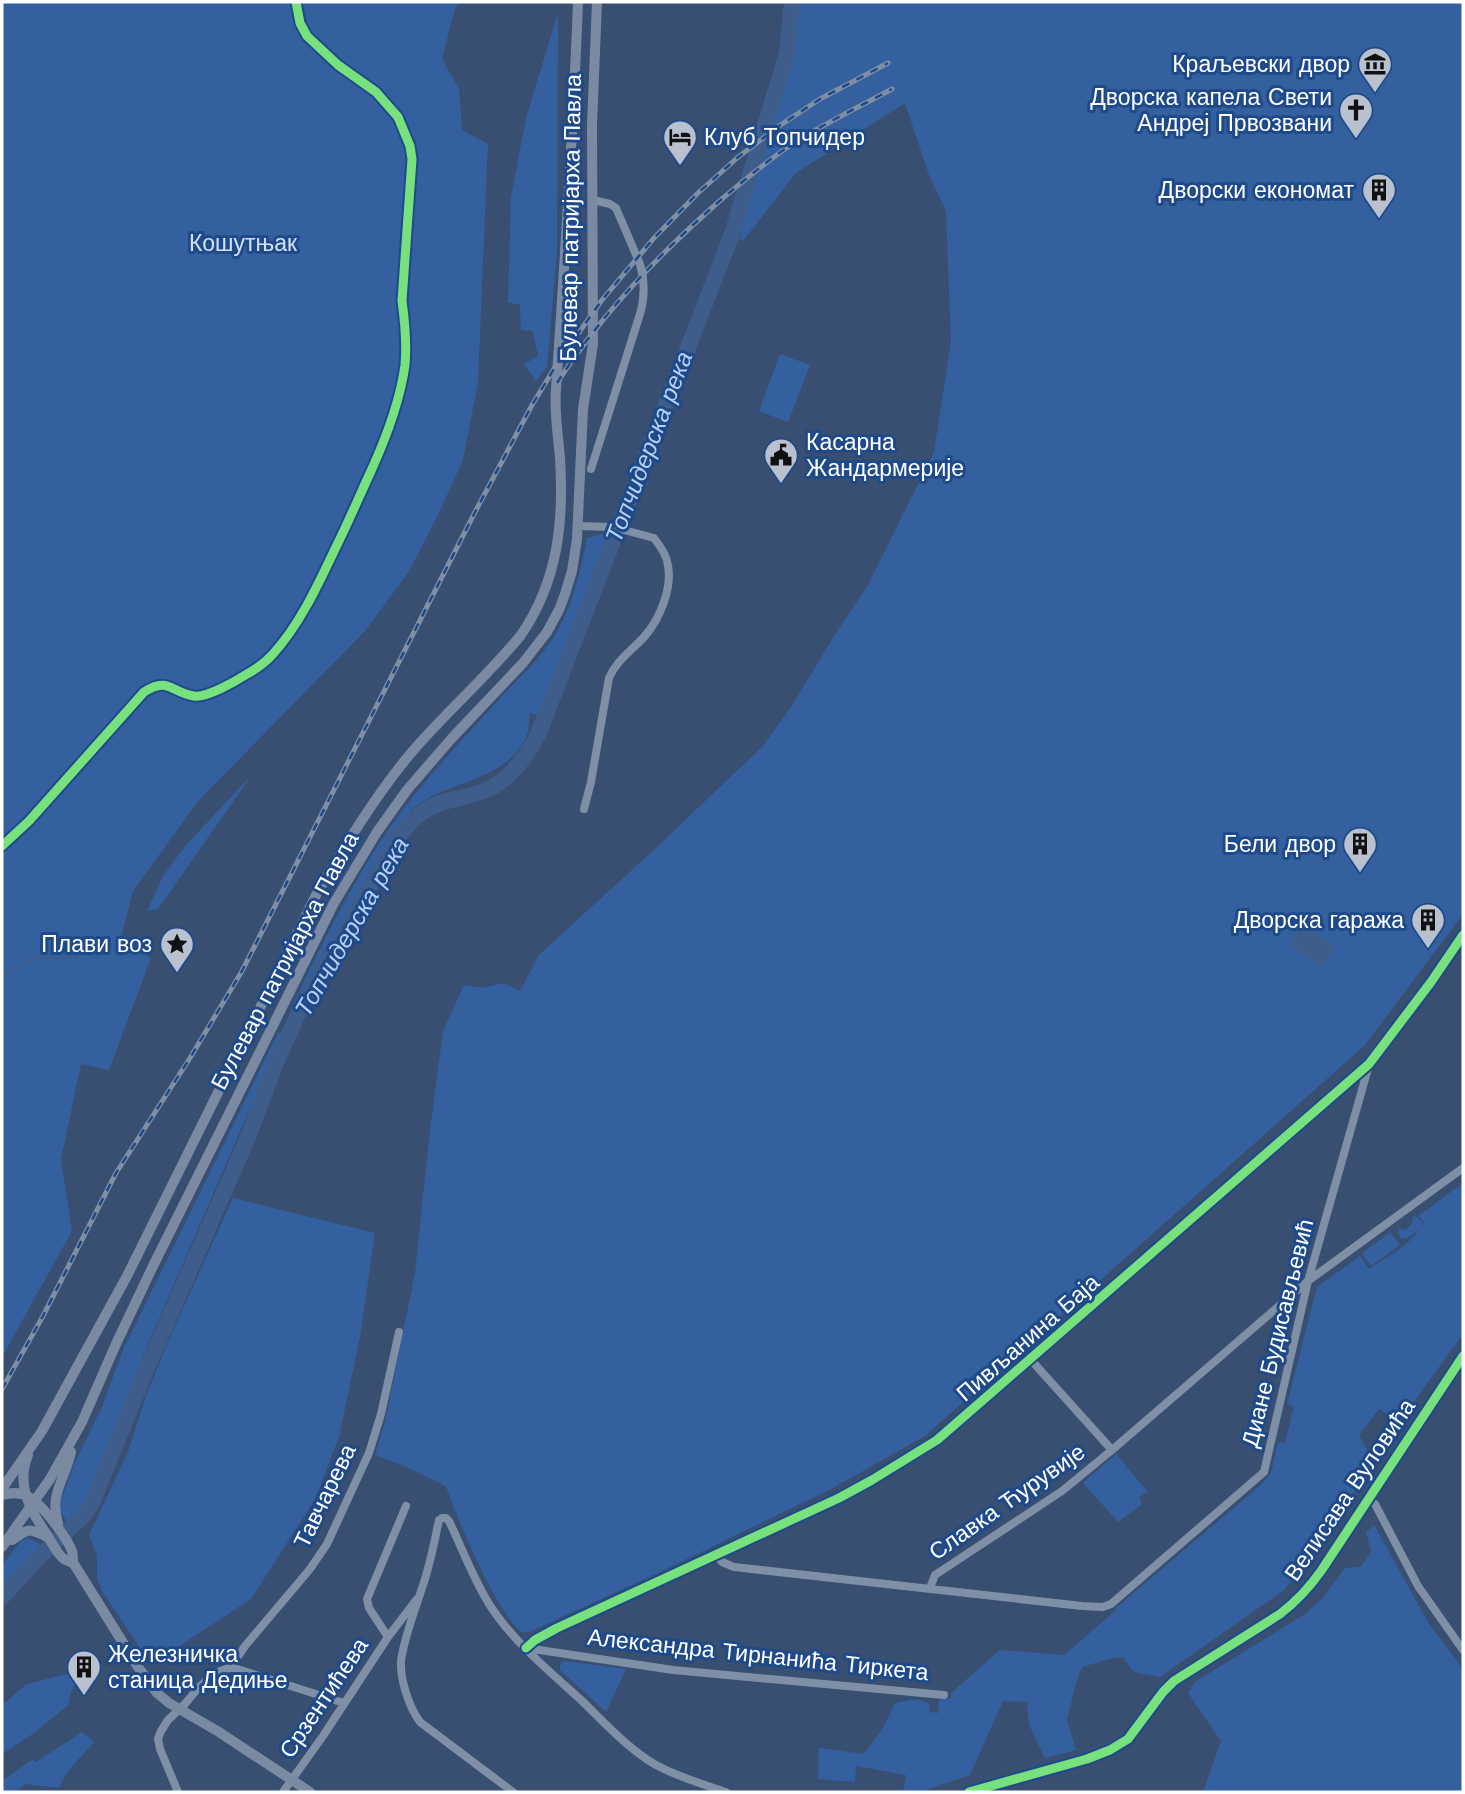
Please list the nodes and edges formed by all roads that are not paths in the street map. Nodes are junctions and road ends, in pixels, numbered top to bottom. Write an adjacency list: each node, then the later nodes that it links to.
1 (296, 2): 8 (street)
2 (578, 2): 17 (main road, Булевар патријарха Павла)
3 (597, 2): 4 (main road, Булевар патријарха Павла)
4 (593, 200): 5 (street); 6 (main road, Булевар патријарха Павла)
5 (591, 469)
6 (578, 526): 7 (street); 16 (main road, Булевар патријарха Павла)
7 (584, 809)
8 (2, 846)
9 (1463, 935): 10 (street, Пивљанина Баја)
10 (1369, 1064): 12 (street, Диане Будисављевић); 15 (street, Пивљанина Баја)
11 (1463, 1168): 12 (street, Славка Ћурувије)
12 (1308, 1282): 18 (street, Славка Ћурувије); 29 (street, Диане Будисављевић)
13 (399, 1332): 34 (street, Тавчарева)
14 (1463, 1357): 21 (street, Велисава Вуловића)
15 (1031, 1360): 18 (street, Славка Ћурувије); 28 (street, Пивљанина Баја)
16 (71, 1443): 22 (main road, Булевар патријарха Павла); 24 (main road)
17 (31, 1449): 19 (main road, Булевар патријарха Павла); 22 (main road)
18 (1112, 1450): 29 (street, Славка Ћурувије)
19 (5, 1484)
20 (2, 1495): 22 (main road)
21 (1368, 1499): 33 (street); 44 (street, Велисава Вуловића)
22 (30, 1501): 24 (main road); 25 (main road); 26 (main road, Булевар патријарха Павла)
23 (406, 1506): 31 (street, Срзентићева)
24 (59, 1531): 27 (main road)
25 (50, 1539): 26 (main road); 27 (main road)
26 (2, 1546)
27 (66, 1553): 37 (main road)
28 (715, 1555): 29 (street, Диане Будисављевић); 32 (street, Пивљанина Баја)
29 (930, 1588)
30 (420, 1594): 31 (street, Срзентићева); 32 (street); 42 (street)
31 (388, 1637): 36 (street, Срзентићева)
32 (526, 1648): 35 (street, Александра Тирнанића Тиркета); 43 (street)
33 (1463, 1650)
34 (231, 1667): 36 (street); 37 (street, Тавчарева)
35 (944, 1695)
36 (344, 1703): 38 (street, Срзентићева)
37 (178, 1709): 38 (main road); 39 (street, Тавчарева)
38 (292, 1781): 40 (street, Срзентићева); 41 (main road)
39 (178, 1792)
40 (283, 1792)
41 (310, 1792)
42 (513, 1792)
43 (726, 1792)
44 (970, 1792)

